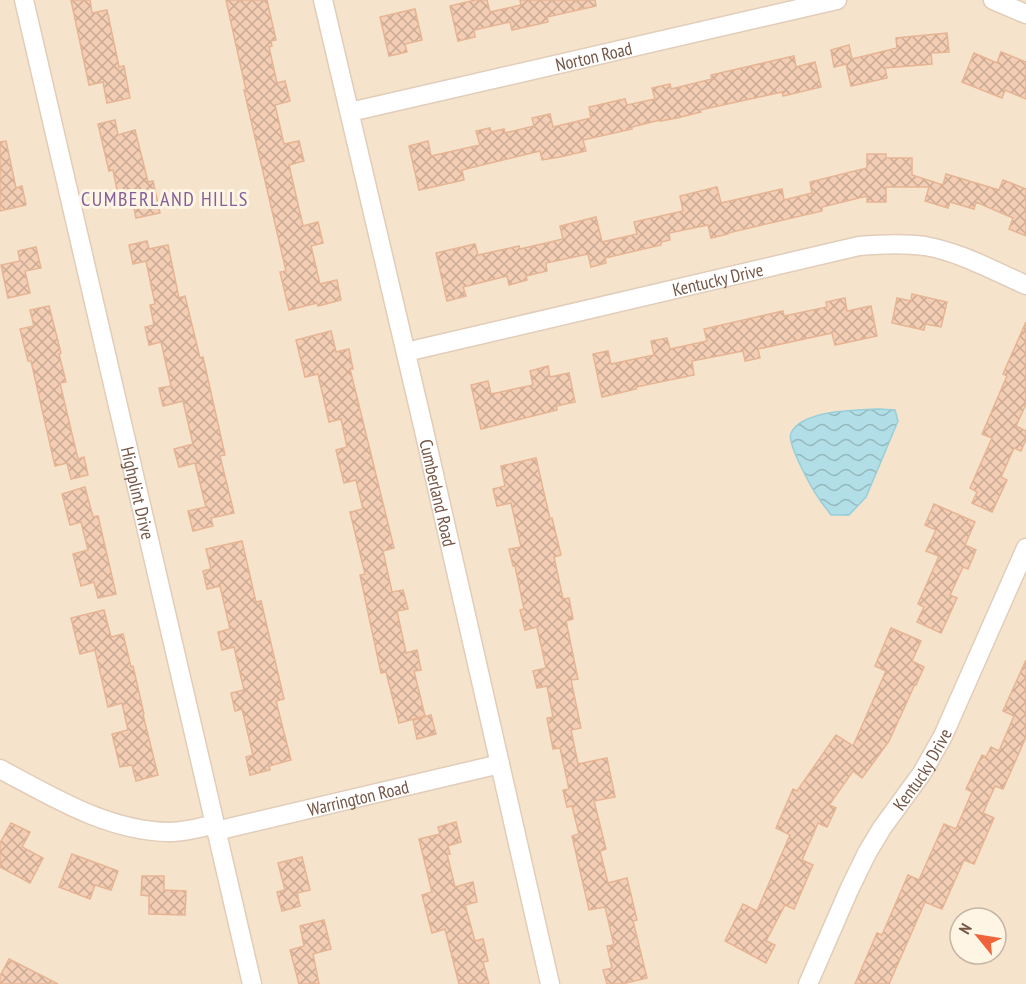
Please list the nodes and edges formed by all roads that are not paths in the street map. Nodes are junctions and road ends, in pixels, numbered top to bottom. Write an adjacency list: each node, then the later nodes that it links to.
1 (24, 0): 12 (street, Highplint Drive)
2 (323, 0): 6 (street, Cumberland Road)
3 (837, 0): 6 (street, Norton Road)
4 (993, 0): 5 (street)
5 (1026, 14)
6 (350, 112): 8 (street, Cumberland Road)
7 (1026, 285): 8 (street, Kentucky Drive)
8 (406, 352): 10 (street, Cumberland Road)
9 (1026, 548): 15 (street, Kentucky Drive)
10 (500, 764): 12 (street, Warrington Road); 14 (street, Cumberland Road)
11 (0, 769): 12 (street, Warrington Road)
12 (216, 828): 13 (street, Highplint Drive)
13 (252, 984)
14 (550, 984)
15 (808, 984)

